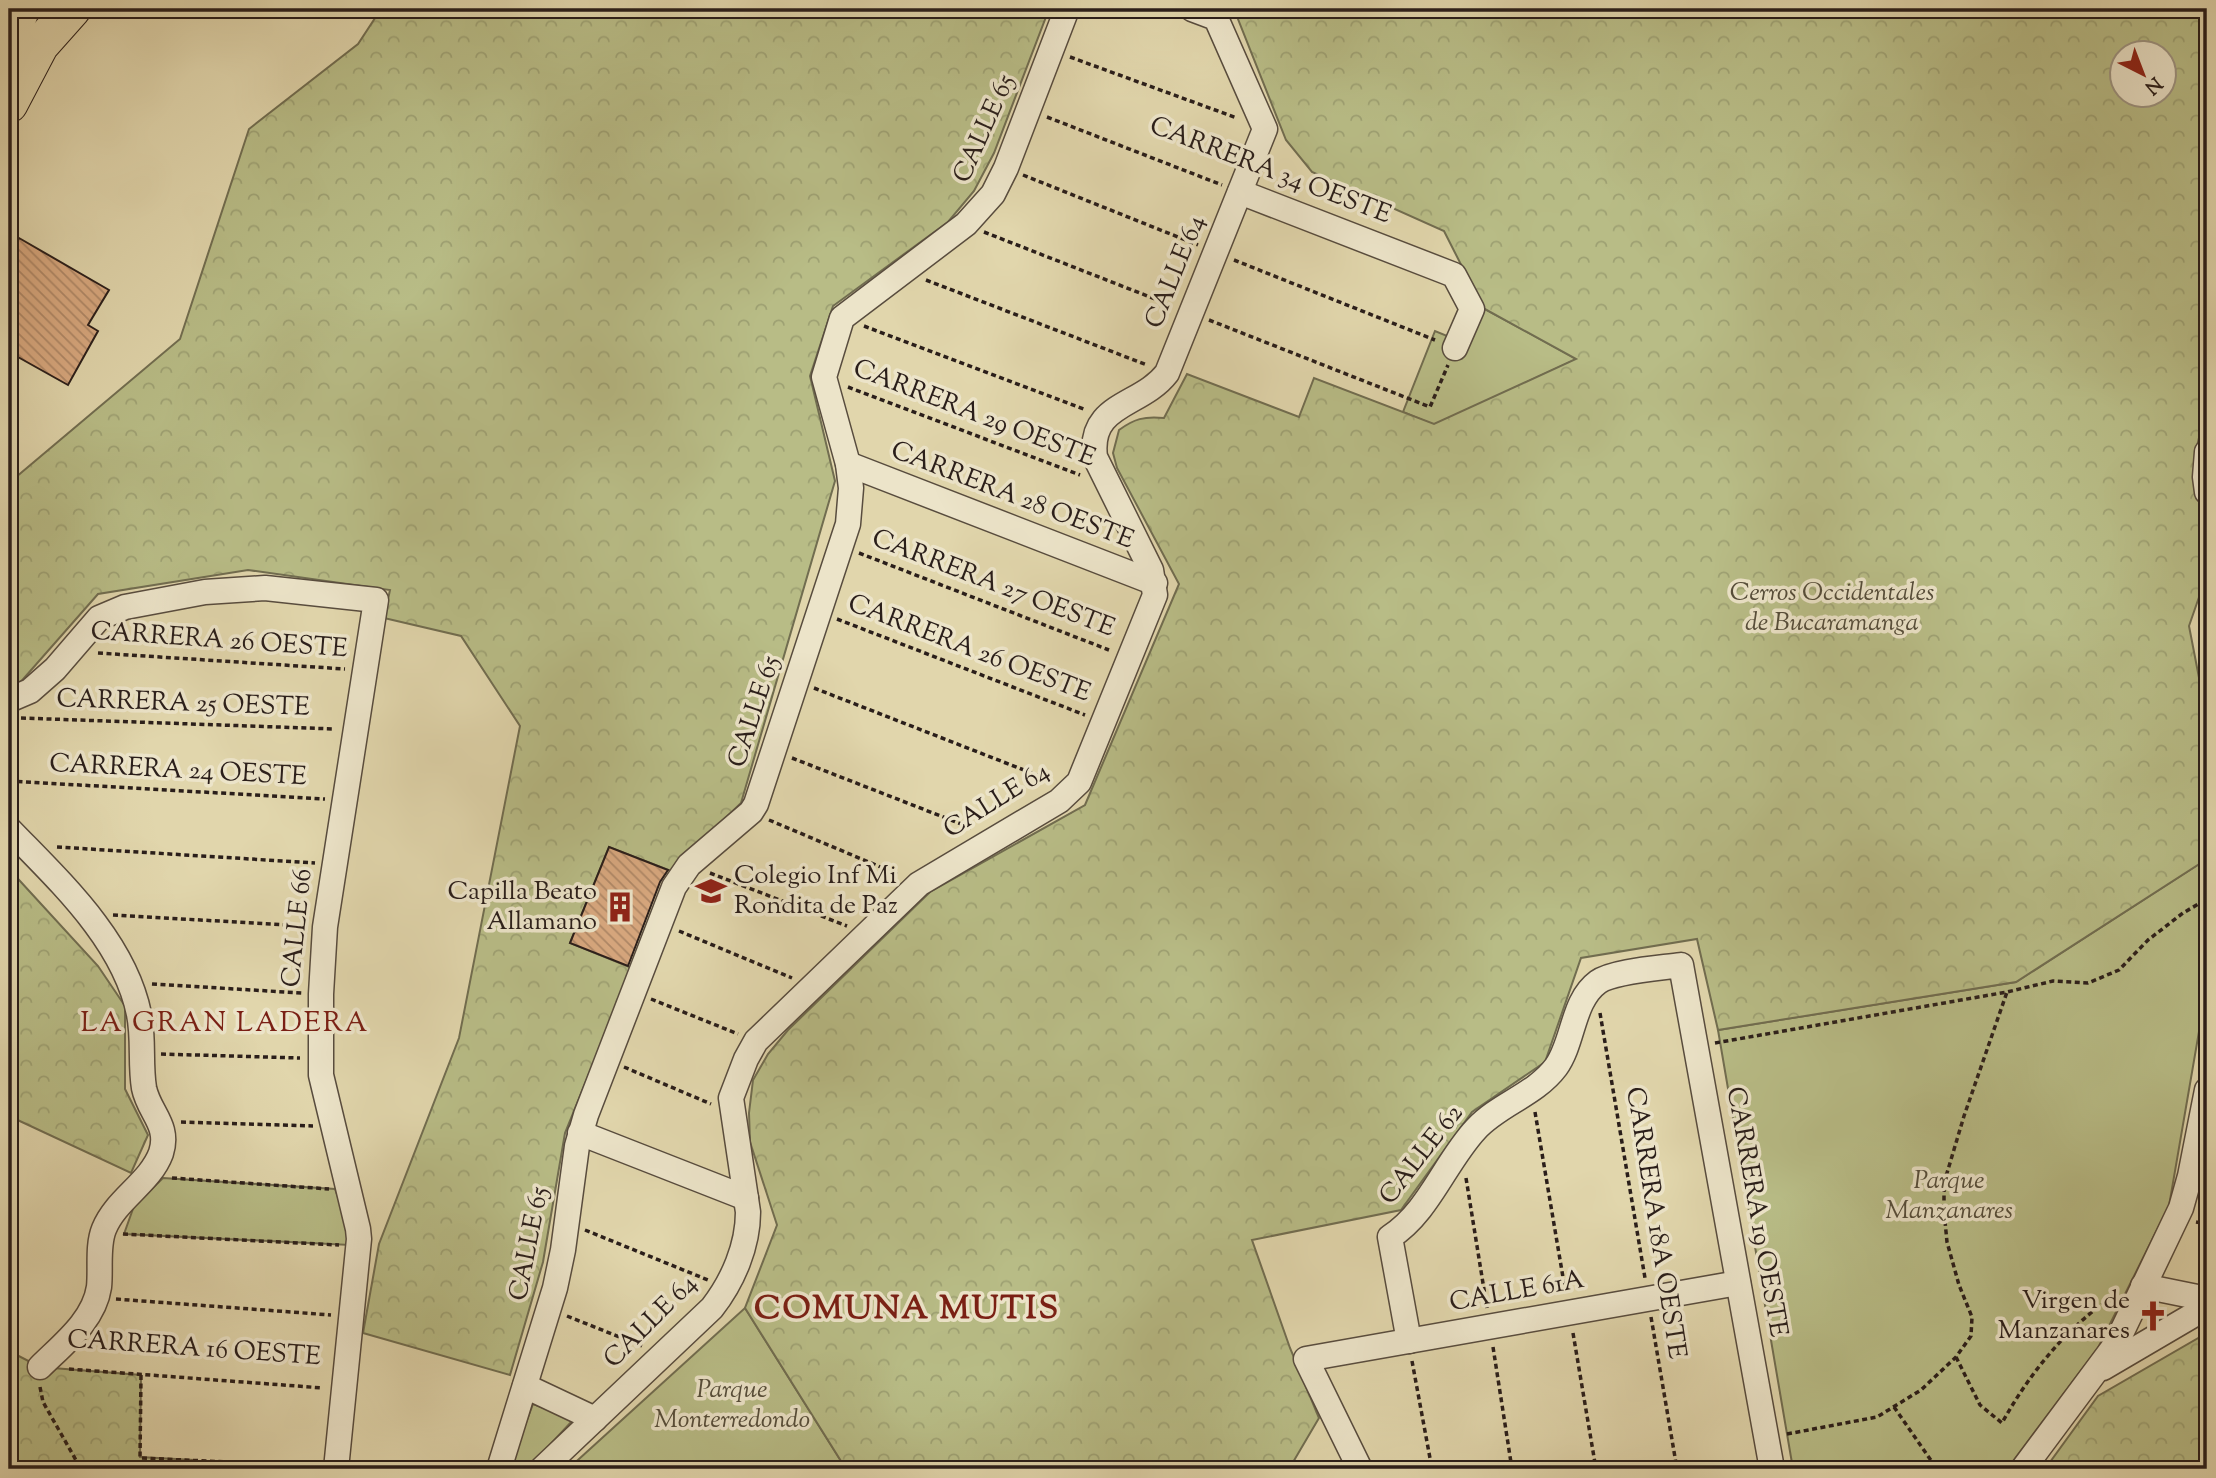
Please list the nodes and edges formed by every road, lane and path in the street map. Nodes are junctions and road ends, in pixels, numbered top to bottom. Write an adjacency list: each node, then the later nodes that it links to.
1 (21, 9): 5 (highway)
2 (72, 9): 7 (highway)
3 (1068, 9): 6 (street, CALLE 65)
4 (1192, 9): 9 (street)
5 (9, 37)
6 (1051, 50): 8 (street, CALLE 65); 9 (path)
7 (9, 104)
8 (1028, 110): 10 (path, CARRERA 34 OESTE); 11 (street, CALLE 65)
9 (1265, 129): 10 (street, CALLE 64)
10 (1240, 192): 13 (street, CARRERA 34 OESTE); 14 (street, CALLE 64)
11 (904, 271): 12 (street, CALLE 65); 14 (path)
12 (842, 318): 15 (street); 17 (path)
13 (1455, 348): 16 (path)
14 (1167, 373): 17 (street, CALLE 64)
15 (824, 377): 19 (street, CALLE 65); 20 (path, CARRERA 29 OESTE)
16 (1430, 407)
17 (1105, 418): 20 (street)
18 (2207, 452): 21 (street)
19 (848, 464): 22 (street, CALLE 65); 23 (street, CARRERA 28 OESTE)
20 (1110, 487): 23 (street)
21 (2207, 492)
22 (841, 546): 24 (street, CALLE 65); 26 (path, CARRERA 27 OESTE)
23 (1155, 583): 26 (street, CALLE 64)
24 (819, 612): 28 (street, CALLE 65); 30 (path, CARRERA 26 OESTE)
25 (70, 651): 27 (path, CARRERA 26 OESTE); 27 (street, CALLE 66); 29 (street)
26 (1131, 658): 30 (street, CALLE 64)
27 (365, 671): 31 (street, CALLE 66)
28 (797, 681): 32 (street, CALLE 65); 34 (path)
29 (15, 709): 31 (path, CARRERA 25 OESTE)
30 (1105, 722): 34 (street, CALLE 64)
31 (356, 729): 35 (street, CALLE 66)
32 (774, 751): 36 (street, CALLE 65); 38 (path)
33 (9, 781): 35 (path, CARRERA 24 OESTE)
34 (1073, 789): 38 (street, CALLE 64)
35 (345, 800): 39 (street, CALLE 66)
36 (751, 811): 40 (street, CALLE 65); 41 (path)
37 (16, 837): 39 (path); 43 (street)
38 (997, 837): 41 (street, CALLE 64)
39 (334, 864): 45 (street, CALLE 66)
40 (689, 865): 44 (street, CALLE 65); 46 (path)
41 (919, 884): 46 (street, CALLE 64)
42 (2207, 899): 51 (path)
43 (88, 914): 45 (path); 47 (street)
44 (660, 923): 49 (path); 50 (street, CALLE 65)
45 (325, 927): 52 (street, CALLE 66)
46 (867, 934): 49 (street, CALLE 64)
47 (129, 982): 52 (path); 55 (street)
48 (1595, 984): 54 (street, CARRERA 19 OESTE); 58 (street, CALLE 62); 75 (path, CARRERA 18A OESTE)
49 (813, 986): 53 (street, CALLE 64)
50 (633, 992): 53 (path); 57 (street, CALLE 65)
51 (2007, 992): 54 (path); 82 (path)
52 (321, 994): 56 (street, CALLE 66)
53 (756, 1041): 60 (street, CALLE 64)
54 (1696, 1046): 70 (street, CARRERA 19 OESTE)
55 (141, 1053): 56 (path); 61 (street)
56 (320, 1059): 62 (street, CALLE 66)
57 (607, 1060): 60 (path); 63 (street, CALLE 65)
58 (1531, 1089): 78 (path); 80 (street, CALLE 62)
59 (2207, 1090): 71 (street)
60 (732, 1113): 66 (street, CALLE 64)
61 (159, 1121): 62 (path); 64 (street)
62 (332, 1126): 65 (street, CALLE 66)
63 (580, 1133): 66 (street); 67 (street, CALLE 65)
64 (145, 1177): 65 (path); 68 (street)
65 (348, 1190): 69 (street, CALLE 66)
66 (746, 1198): 72 (street, CALLE 64)
67 (567, 1222): 72 (path); 77 (street, CALLE 65)
68 (103, 1233): 69 (path); 73 (street)
69 (359, 1246): 79 (street, CALLE 66)
70 (1738, 1283): 75 (street, CALLE 61A); 90 (street, CARRERA 19 OESTE)
71 (2143, 1286): 74 (street); 82 (path); 84 (street)
72 (726, 1288): 81 (street, CALLE 64)
73 (96, 1298): 79 (path); 83 (street)
74 (2207, 1298)
75 (1648, 1299): 78 (street, CALLE 61A); 100 (path, CARRERA 18A OESTE)
76 (2207, 1307): 84 (street)
77 (549, 1309): 81 (path); 86 (street, CALLE 65)
78 (1569, 1313): 80 (street, CALLE 61A); 99 (path)
79 (351, 1317): 87 (street, CALLE 66)
80 (1409, 1341): 97 (street, CALLE 61A); 98 (path)
81 (663, 1354): 89 (street, CALLE 64)
82 (1956, 1357): 88 (path)
83 (40, 1367): 85 (path, CARRERA 16 OESTE); 93 (path)
84 (2096, 1372): 103 (street)
85 (141, 1375): 87 (path, CARRERA 16 OESTE); 91 (path)
86 (525, 1386): 89 (street); 95 (street, CALLE 65)
87 (343, 1389): 92 (street, CALLE 66)
88 (1894, 1406): 90 (path); 102 (path)
89 (595, 1419): 96 (street, CALLE 64)
90 (1766, 1438): 101 (street, CARRERA 19 OESTE)
91 (193, 1460): 92 (path); 94 (path)
92 (336, 1468)
93 (81, 1469)
94 (192, 1469)
95 (499, 1469)
96 (542, 1469)
97 (1360, 1469)
98 (1432, 1469)
99 (1596, 1469)
100 (1677, 1469)
101 (1772, 1469)
102 (1937, 1469)
103 (2023, 1469)

